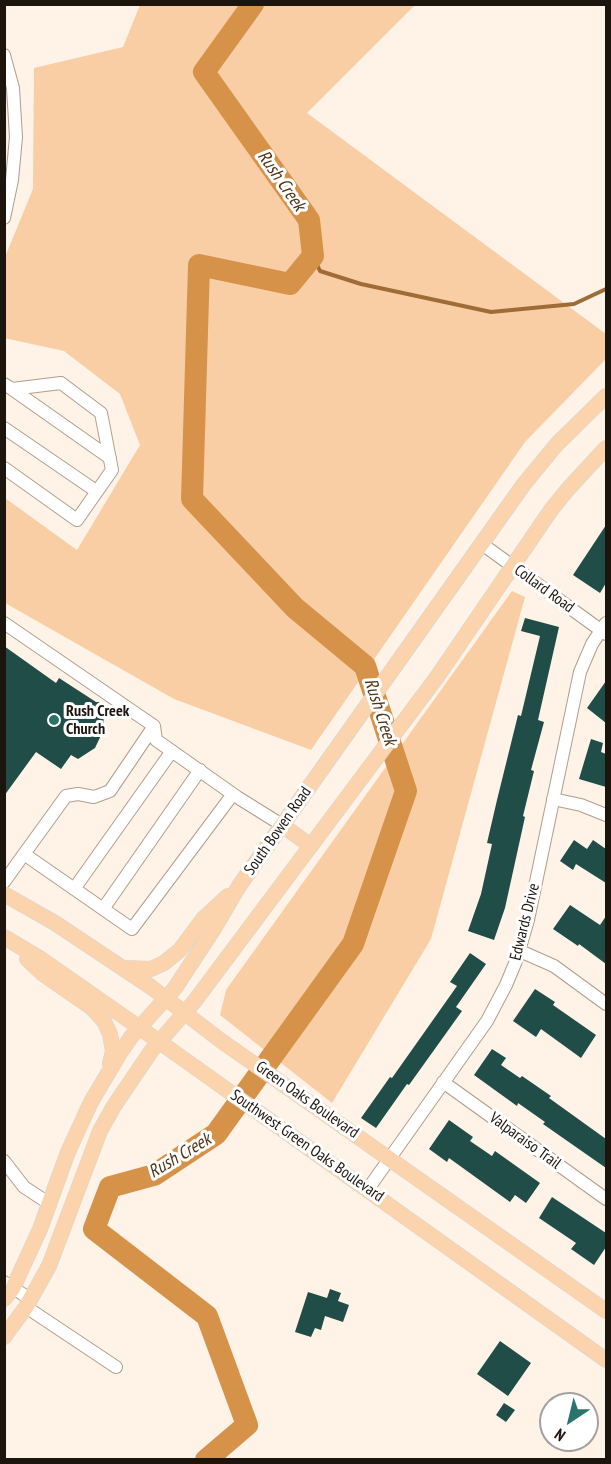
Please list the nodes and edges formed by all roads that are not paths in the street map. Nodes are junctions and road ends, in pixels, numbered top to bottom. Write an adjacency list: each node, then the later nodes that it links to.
1 (4, 55): 2 (street)
2 (4, 218)
3 (8, 386): 7 (street); 7 (street)
4 (606, 396): 10 (main road, South Bowen Road)
5 (4, 428): 9 (street)
6 (606, 448): 11 (main road, South Bowen Road)
7 (110, 458): 9 (street)
8 (4, 468): 9 (street)
9 (96, 491)
10 (482, 544): 11 (street, Collard Road); 20 (main road, South Bowen Road)
11 (512, 565): 13 (street, Collard Road); 21 (main road, South Bowen Road)
12 (4, 623): 14 (street)
13 (605, 629): 18 (street, Edwards Drive)
14 (154, 726): 15 (street); 22 (street)
15 (172, 751): 16 (street); 25 (street)
16 (200, 770): 17 (street); 27 (street)
17 (233, 794): 20 (street); 27 (street)
18 (554, 799): 19 (street); 29 (street, Edwards Drive)
19 (606, 815)
20 (282, 825): 21 (main road); 24 (main road, South Bowen Road)
21 (311, 846): 33 (main road, South Bowen Road)
22 (24, 854): 23 (street); 25 (street)
23 (4, 882)
24 (239, 886): 30 (main road); 31 (main road, South Bowen Road)
25 (74, 889): 27 (street)
26 (4, 894): 30 (main road, Green Oaks Boulevard)
27 (103, 909)
28 (4, 938): 34 (main road, Southwest Green Oaks Boulevard); 36 (main road)
29 (520, 951): 32 (street); 37 (street, Edwards Drive)
30 (123, 968): 31 (main road, Green Oaks Boulevard)
31 (166, 998): 33 (main road, Green Oaks Boulevard); 34 (main road, South Bowen Road)
32 (606, 1004)
33 (184, 1012): 35 (main road, South Bowen Road); 38 (main road, Green Oaks Boulevard)
34 (140, 1028): 35 (main road, Southwest Green Oaks Boulevard); 36 (main road, South Bowen Road)
35 (159, 1042): 40 (main road, Southwest Green Oaks Boulevard); 43 (main road, South Bowen Road)
36 (108, 1073): 42 (main road, South Bowen Road)
37 (443, 1082): 38 (street, Edwards Drive); 41 (street, Valparaiso Trail)
38 (390, 1158): 40 (street, Edwards Drive); 46 (main road, Green Oaks Boulevard)
39 (4, 1161): 42 (street)
40 (368, 1189): 48 (main road, Southwest Green Oaks Boulevard)
41 (606, 1199)
42 (50, 1204): 43 (main road); 44 (main road, South Bowen Road)
43 (71, 1209): 45 (main road, South Bowen Road)
44 (7, 1290): 45 (street)
45 (28, 1303): 47 (main road, South Bowen Road); 49 (street)
46 (606, 1311)
47 (4, 1337)
48 (606, 1360)
49 (117, 1367)

